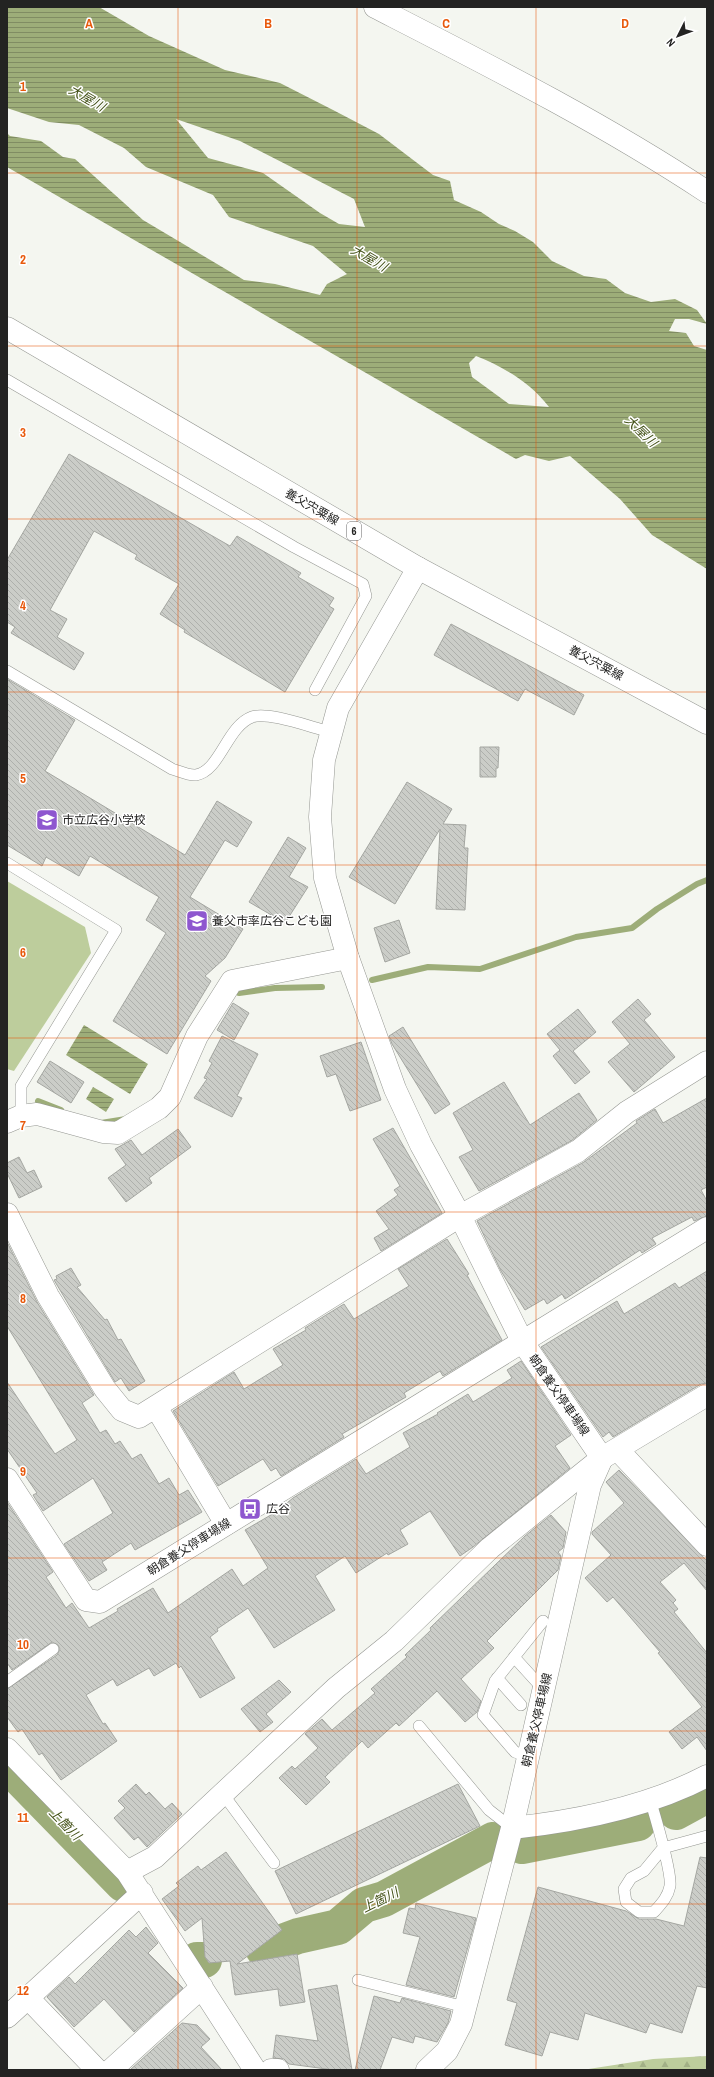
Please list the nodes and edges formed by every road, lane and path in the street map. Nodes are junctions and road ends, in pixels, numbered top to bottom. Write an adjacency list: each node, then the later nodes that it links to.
1 (375, 7): 2 (street)
2 (707, 192)
3 (7, 328): 5 (street, 養父宍粟線 / 6)
4 (7, 380): 7 (lane)
5 (418, 568): 8 (street, 養父宍粟線 / 6); 9 (street)
6 (7, 671): 9 (lane)
7 (315, 690)
8 (707, 722)
9 (330, 732): 11 (street)
10 (7, 863): 13 (lane)
11 (348, 958): 13 (street); 15 (street)
12 (707, 1062): 15 (street)
13 (14, 1119)
14 (7, 1214): 19 (street)
15 (460, 1216): 17 (street); 19 (street)
16 (707, 1228): 17 (street)
17 (522, 1341): 20 (street, 朝倉養父停車場線); 22 (street, 朝倉養父停車場線)
18 (707, 1395): 20 (street)
19 (156, 1407): 22 (street)
20 (610, 1454): 23 (street); 29 (street, 朝倉養父停車場線); 35 (street)
21 (7, 1479): 22 (street, 朝倉養父停車場線)
22 (226, 1524)
23 (707, 1545)
24 (543, 1621): 26 (lane)
25 (53, 1649): 28 (lane)
26 (514, 1657): 27 (lane); 29 (lane)
27 (497, 1678): 30 (lane); 33 (lane)
28 (7, 1682)
29 (544, 1690): 33 (street, 朝倉養父停車場線)
30 (521, 1705)
31 (419, 1726): 37 (lane)
32 (7, 1749): 41 (street)
33 (528, 1757): 37 (street, 朝倉養父停車場線)
34 (707, 1776): 36 (street)
35 (223, 1794): 40 (lane); 41 (street)
36 (650, 1799): 37 (street); 39 (lane)
37 (512, 1828): 46 (street, 朝倉養父停車場線)
38 (707, 1836): 39 (lane)
39 (663, 1848): 39 (lane)
40 (274, 1863)
41 (127, 1872): 42 (street)
42 (142, 1893): 44 (street); 45 (street)
43 (358, 1980): 46 (lane)
44 (202, 1987): 49 (street); 50 (street)
45 (28, 1998): 47 (street); 48 (street)
46 (465, 2006): 53 (street, 朝倉養父停車場線)
47 (7, 2017)
48 (97, 2070)
49 (111, 2070)
50 (255, 2070)
51 (271, 2070): 52 (street)
52 (278, 2070)
53 (427, 2070)

